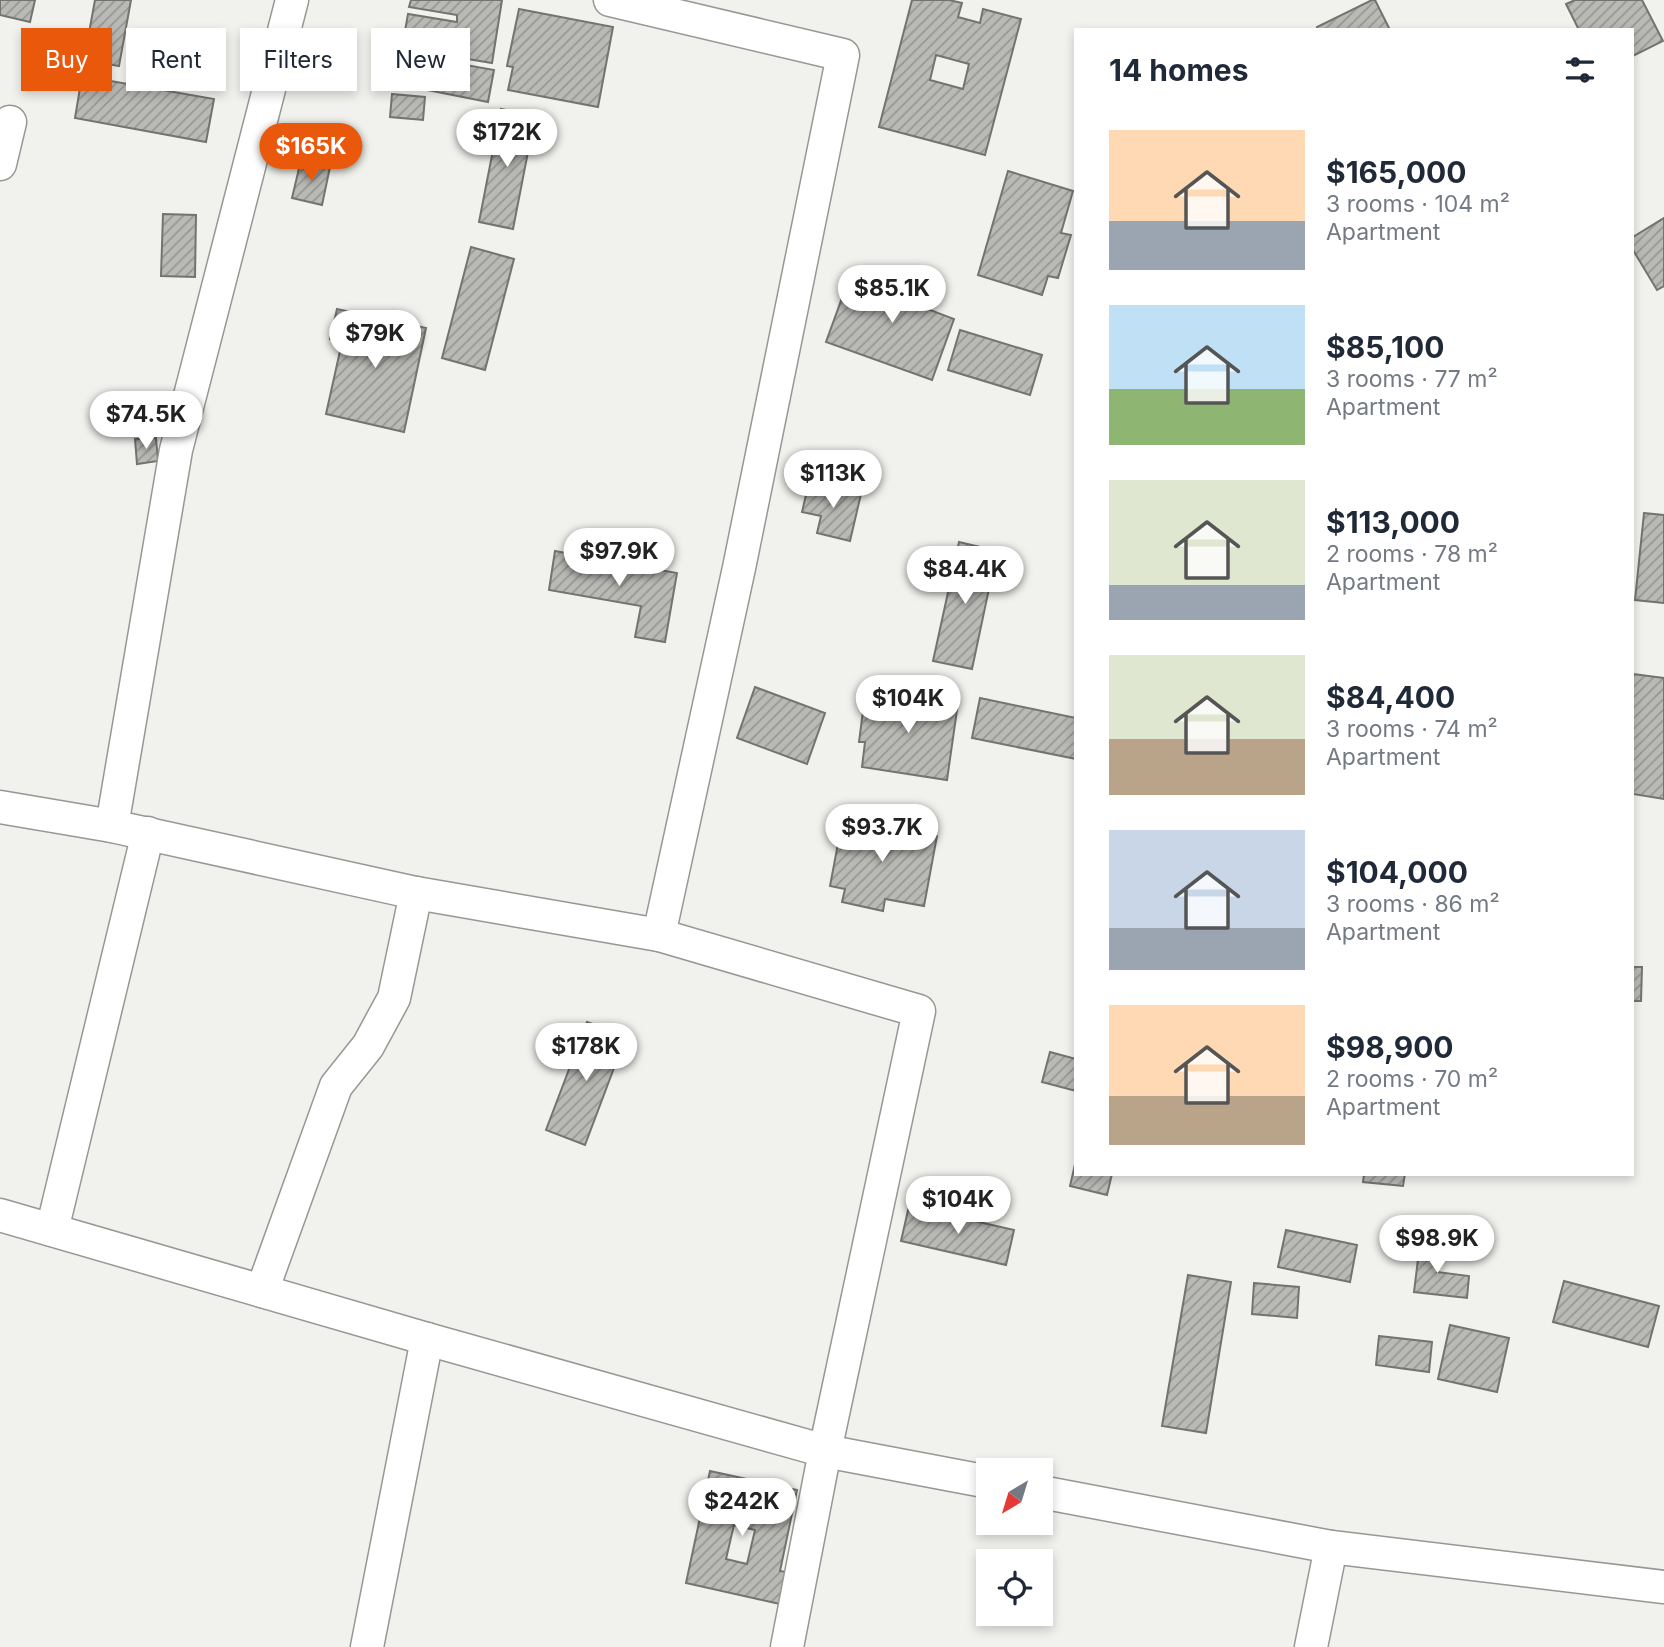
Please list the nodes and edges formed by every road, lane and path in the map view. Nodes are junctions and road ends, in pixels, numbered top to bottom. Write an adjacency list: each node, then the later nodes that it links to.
1 (292, 0): 6 (street)
2 (610, 0): 9 (street)
3 (10, 122): 4 (street)
4 (0, 164)
5 (0, 807): 6 (street)
6 (112, 826): 7 (street)
7 (148, 833): 8 (street); 11 (street)
8 (416, 894): 9 (street); 12 (street)
9 (659, 935): 14 (street)
10 (0, 1215): 11 (street)
11 (52, 1230): 12 (street)
12 (262, 1291): 13 (street)
13 (426, 1339): 14 (street); 19 (street)
14 (825, 1451): 15 (street); 20 (street)
15 (976, 1480)
16 (1054, 1494): 17 (street)
17 (1331, 1547): 18 (street); 21 (street)
18 (1664, 1587)
19 (367, 1647)
20 (787, 1647)
21 (1311, 1647)

